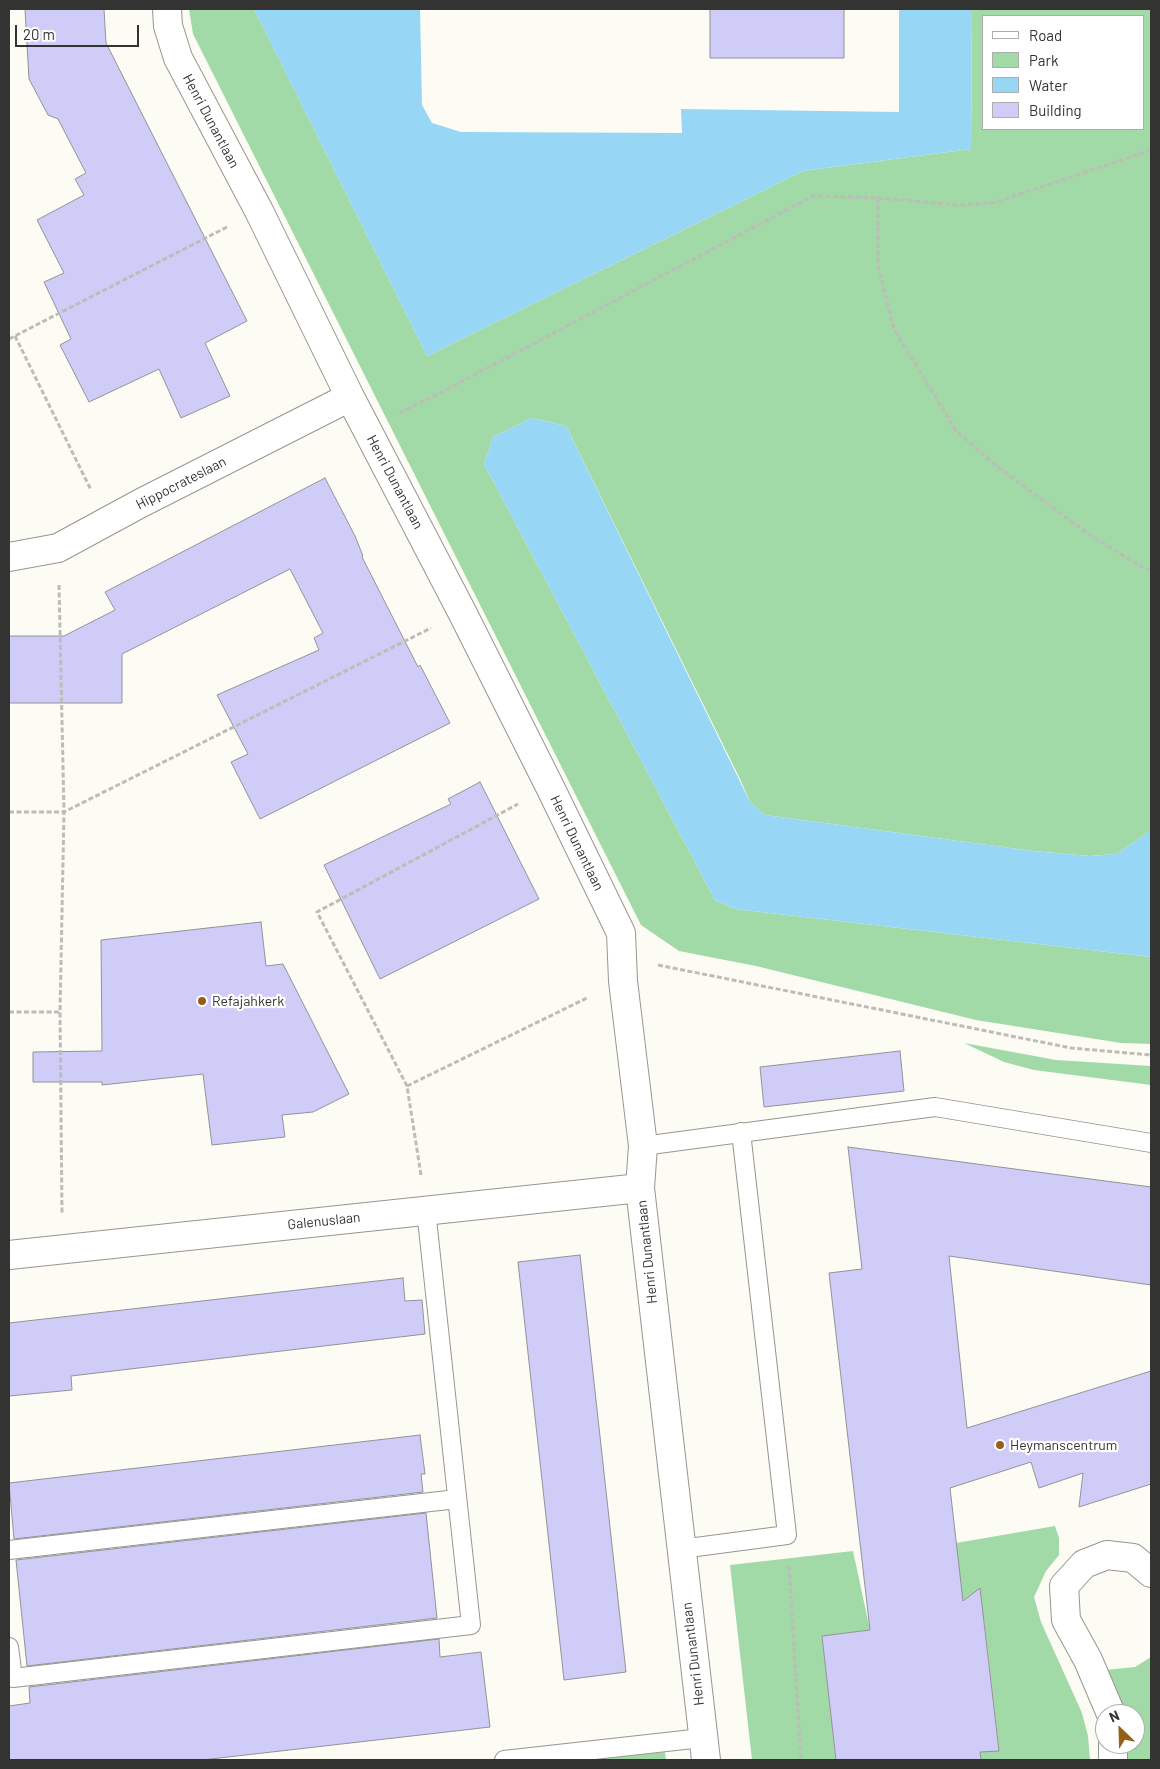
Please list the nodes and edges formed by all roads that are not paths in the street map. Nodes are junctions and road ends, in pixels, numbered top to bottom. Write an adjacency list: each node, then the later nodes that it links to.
1 (167, 9): 2 (street, Henri Dunantlaan)
2 (350, 397): 3 (street, Hippocrateslaan); 6 (street, Henri Dunantlaan)
3 (9, 557)
4 (741, 1132): 5 (lane); 6 (lane); 11 (lane)
5 (1151, 1143)
6 (643, 1146): 7 (street, Henri Dunantlaan)
7 (640, 1188): 8 (street, Galenuslaan); 11 (street, Henri Dunantlaan)
8 (426, 1210): 9 (street, Galenuslaan); 10 (lane)
9 (9, 1255)
10 (457, 1499): 12 (lane); 14 (lane)
11 (681, 1549): 16 (street, Henri Dunantlaan)
12 (9, 1550)
13 (1151, 1573): 15 (street)
14 (9, 1646)
15 (1107, 1704)
16 (704, 1749): 17 (lane)
17 (504, 1760)

